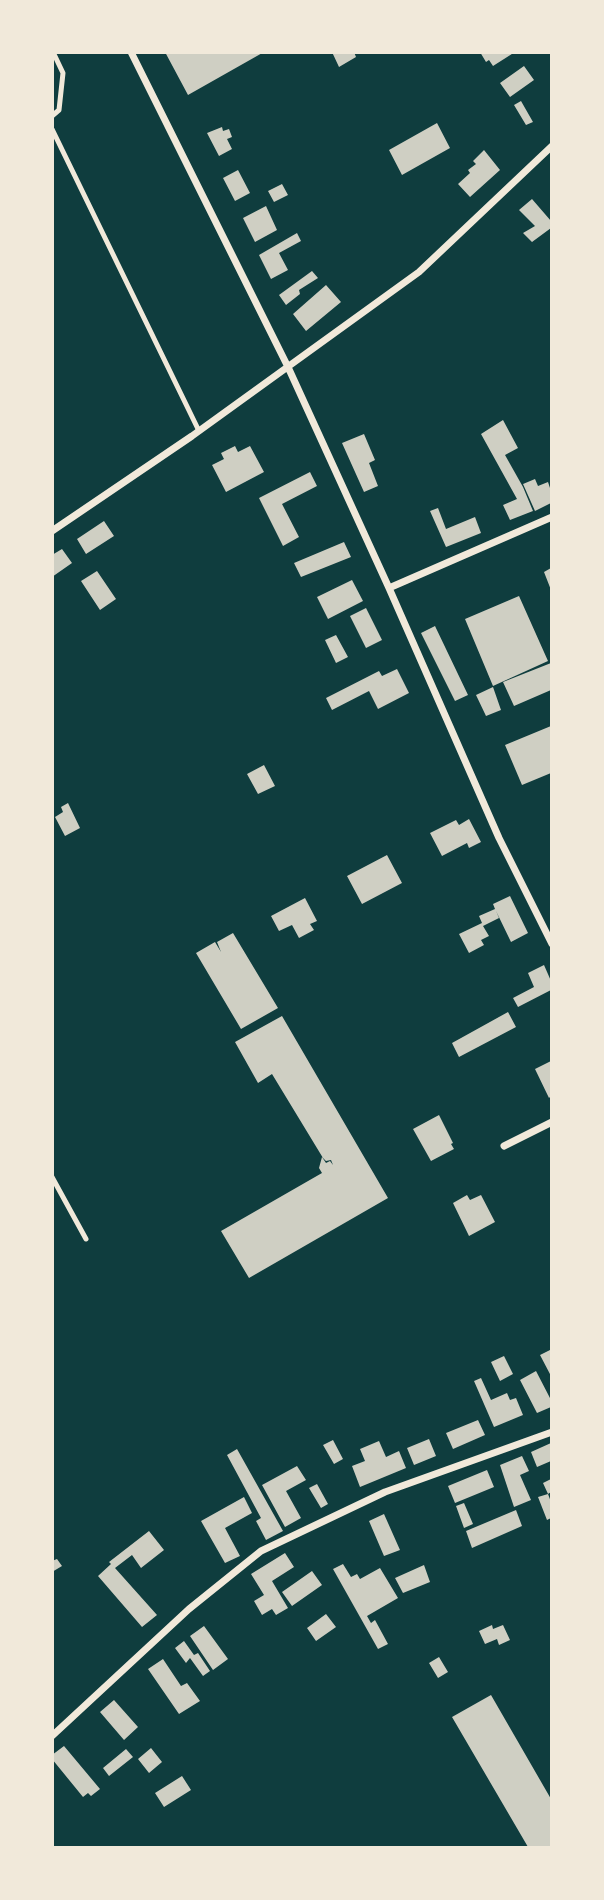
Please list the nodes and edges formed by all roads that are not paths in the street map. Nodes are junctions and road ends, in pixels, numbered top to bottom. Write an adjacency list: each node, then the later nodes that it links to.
1 (53, 52): 3 (lane)
2 (131, 52): 6 (street)
3 (52, 116)
4 (52, 129): 7 (lane)
5 (551, 146): 6 (street)
6 (288, 367): 7 (street); 10 (street)
7 (199, 431): 9 (street)
8 (551, 517): 10 (street)
9 (52, 531)
10 (389, 588): 11 (street)
11 (551, 944)
12 (551, 1122): 13 (street)
13 (504, 1146)
14 (52, 1177): 15 (lane)
15 (86, 1239)
16 (551, 1432): 17 (street)
17 (52, 1735)

